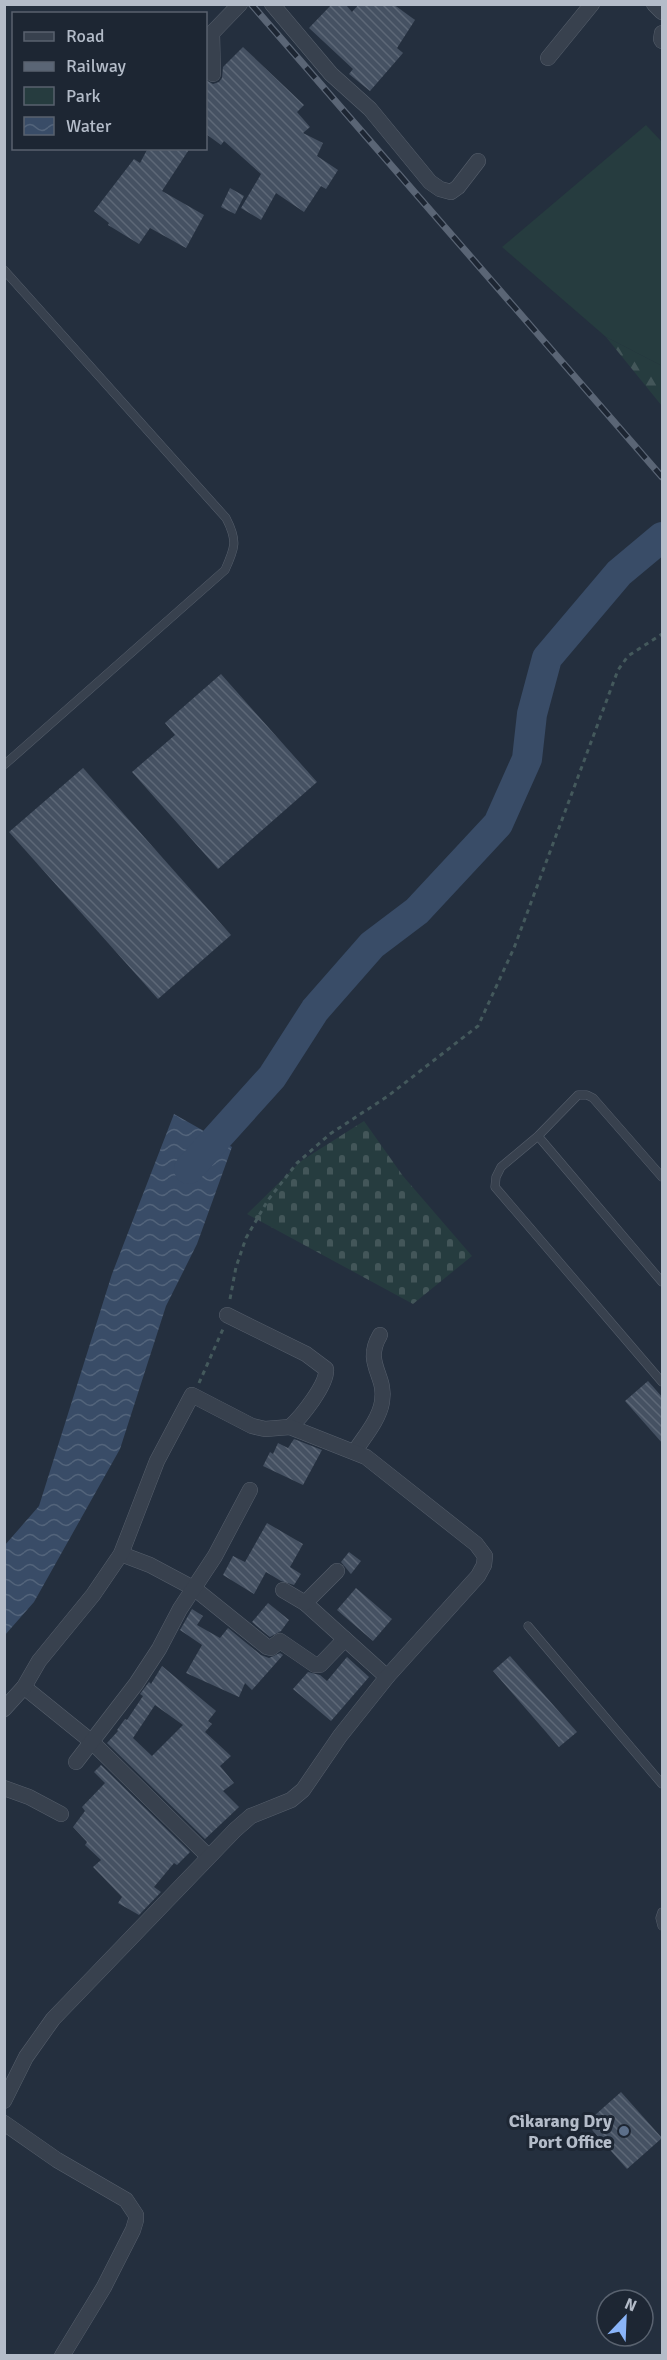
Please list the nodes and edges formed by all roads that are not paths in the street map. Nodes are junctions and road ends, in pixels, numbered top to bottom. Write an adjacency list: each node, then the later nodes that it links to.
1 (240, 4): 9 (street)
2 (272, 4): 10 (street)
3 (592, 4): 8 (street)
4 (654, 4): 5 (street)
5 (663, 12)
6 (663, 33): 7 (street)
7 (663, 41)
8 (548, 58)
9 (213, 74)
10 (478, 161)
11 (4, 270): 12 (lane)
12 (4, 765)
13 (538, 1136): 14 (lane); 15 (lane); 18 (lane)
14 (663, 1178)
15 (663, 1282)
16 (227, 1315): 19 (street)
17 (380, 1335): 20 (street)
18 (663, 1382)
19 (290, 1427): 20 (street); 22 (street)
20 (355, 1451): 29 (street)
21 (250, 1490): 24 (street)
22 (121, 1554): 24 (street); 30 (street)
23 (337, 1571): 26 (street)
24 (195, 1589): 28 (street); 32 (street)
25 (283, 1590): 26 (street)
26 (305, 1603): 28 (street)
27 (528, 1626): 34 (lane)
28 (345, 1639): 29 (street)
29 (387, 1677): 37 (street)
30 (24, 1687): 31 (street); 32 (street)
31 (4, 1709)
32 (92, 1742): 33 (street); 37 (street)
33 (76, 1762)
34 (663, 1784)
35 (4, 1788): 36 (street)
36 (61, 1814)
37 (208, 1856): 40 (street)
38 (663, 1912): 39 (lane)
39 (663, 1926)
40 (4, 2101)
41 (4, 2123): 42 (street)
42 (62, 2355)

